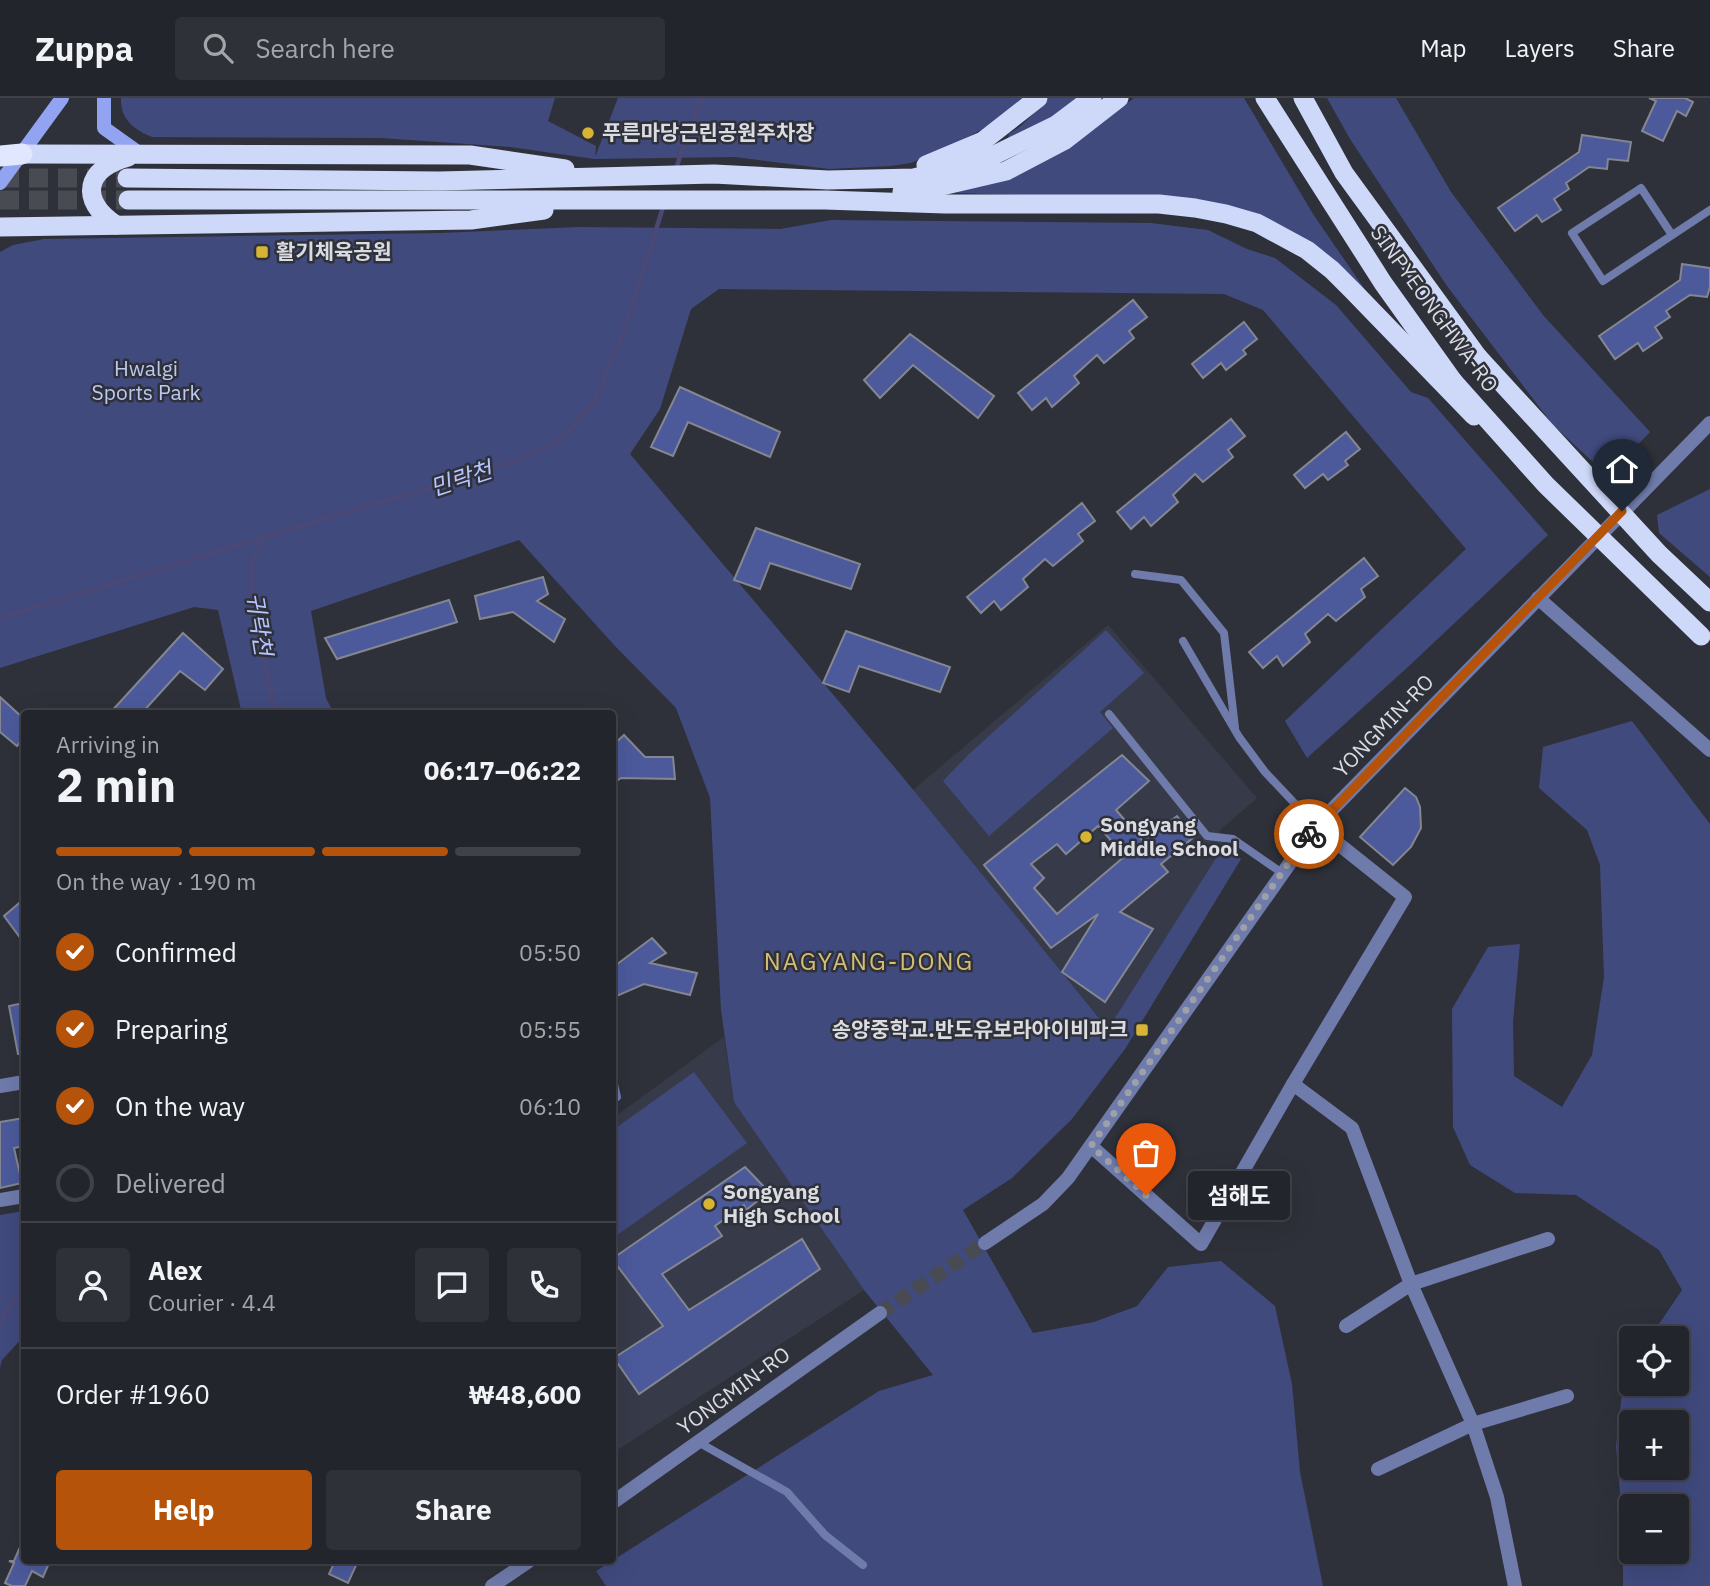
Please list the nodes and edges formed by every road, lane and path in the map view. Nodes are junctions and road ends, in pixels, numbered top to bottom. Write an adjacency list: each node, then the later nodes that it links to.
1 (62, 98): 9 (main road)
2 (104, 98): 8 (main road)
3 (1038, 98): 13 (highway)
4 (1091, 98): 13 (highway)
5 (1119, 98): 17 (highway)
6 (1265, 98): 22 (highway, SINPYEONGHWA-RO)
7 (1303, 98): 26 (highway, SINPYEONGHWA-RO, bridge)
8 (139, 153): 9 (highway); 11 (highway); 19 (highway)
9 (22, 154): 10 (highway); 14 (main road)
10 (0, 156)
11 (618, 177): 12 (highway); 13 (highway)
12 (127, 178)
13 (828, 180)
14 (0, 183)
15 (128, 200): 16 (highway)
16 (609, 200): 17 (highway); 19 (highway)
17 (825, 200): 22 (highway)
18 (1710, 210): 21 (lane)
19 (116, 225): 20 (highway)
20 (0, 227)
21 (1672, 234): 21 (lane)
22 (1449, 385): 27 (highway, SINPYEONGHWA-RO, bridge)
23 (1710, 423): 25 (street, YONGMIN-RO)
24 (1135, 574): 30 (lane)
25 (1538, 598): 31 (street); 32 (street, YONGMIN-RO)
26 (1710, 602)
27 (1705, 640)
28 (1183, 641): 30 (lane)
29 (1109, 714): 33 (lane)
30 (1236, 730): 32 (lane)
31 (1710, 750)
32 (1315, 826): 33 (street, YONGMIN-RO); 35 (street)
33 (1282, 873): 37 (street, YONGMIN-RO)
34 (21, 1082): 36 (street)
35 (1293, 1084): 37 (street); 42 (street)
36 (0, 1086)
37 (1091, 1146): 41 (street, YONGMIN-RO)
38 (21, 1196): 39 (street)
39 (0, 1200)
40 (1548, 1239): 42 (street)
41 (985, 1242)
42 (1411, 1284): 44 (street); 46 (street)
43 (880, 1313): 47 (street, YONGMIN-RO)
44 (1346, 1326)
45 (1567, 1396): 46 (street)
46 (1473, 1424): 48 (street); 53 (street)
47 (698, 1442): 49 (street, YONGMIN-RO); 51 (lane)
48 (1378, 1469)
49 (616, 1500)
50 (525, 1564): 52 (street)
51 (863, 1565)
52 (492, 1586)
53 (1515, 1586)

